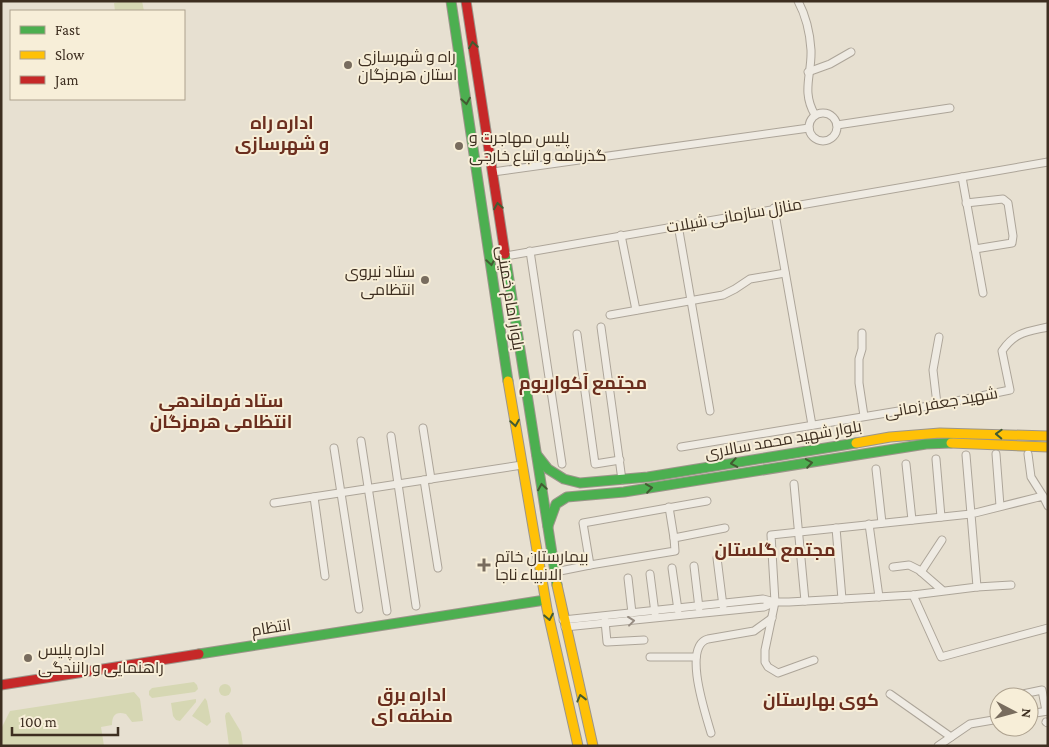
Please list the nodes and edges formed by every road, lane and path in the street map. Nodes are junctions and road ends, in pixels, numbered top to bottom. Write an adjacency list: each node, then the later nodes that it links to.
1 (451, 1): 49 (main road, بلوار امام خمینی, one-way to 49)
2 (466, 1): 11 (main road, بلوار امام خمینی, one-way to 2)
3 (798, 1): 5 (street)
4 (851, 52): 5 (street)
5 (808, 72): 7 (street)
6 (950, 108): 8 (street)
7 (815, 115): 8 (street); 9 (street)
8 (836, 125): 9 (street)
9 (809, 128): 11 (street)
10 (1048, 162): 12 (street, منازل سازمانی شیلات)
11 (493, 172): 19 (main road, بلوار امام خمینی, one-way to 11)
12 (962, 177): 13 (street); 14 (street, منازل سازمانی شیلات)
13 (966, 203): 17 (street); 17 (street)
14 (774, 208): 15 (street, منازل سازمانی شیلات); 20 (street)
15 (678, 225): 16 (street, منازل سازمانی شیلات); 22 (street)
16 (621, 235): 18 (street, منازل سازمانی شیلات); 23 (street)
17 (975, 250): 21 (street)
18 (530, 251): 19 (street, منازل سازمانی شیلات); 47 (street)
19 (506, 256): 41 (main road, بلوار امام خمینی)
20 (785, 273): 22 (street); 33 (street)
21 (983, 293)
22 (691, 300): 23 (street); 31 (street)
23 (636, 310): 24 (street)
24 (610, 315)
25 (601, 327): 46 (street)
26 (1048, 327): 30 (street, شهید جعفر زمانی)
27 (862, 333): 32 (street)
28 (576, 334): 46 (street)
29 (939, 337): 30 (street)
30 (937, 404): 32 (street, شهید جعفر زمانی)
31 (710, 411)
32 (864, 416): 33 (street, شهید جعفر زمانی)
33 (812, 425): 38 (street, شهید جعفر زمانی)
34 (423, 428): 51 (street)
35 (391, 436): 53 (street)
36 (1048, 436): 52 (main road, بلوار شهید محمد سالاری, one-way to 52)
37 (361, 441): 55 (street)
38 (680, 447)
39 (1048, 447): 56 (main road, one-way to 39)
40 (334, 448): 57 (street)
41 (536, 453): 52 (main road, بلوار شهید محمد سالاری); 70 (main road, بلوار امام خمینی, one-way to 41)
42 (996, 454): 62 (street)
43 (1028, 454): 58 (street)
44 (966, 455): 65 (street)
45 (936, 459): 66 (street)
46 (620, 460): 52 (street)
47 (562, 464)
48 (906, 464): 67 (street)
49 (522, 465): 51 (street); 93 (main road, بلوار امام خمینی)
50 (876, 469): 68 (street)
51 (427, 479): 53 (street); 80 (street)
52 (622, 480): 56 (main road)
53 (397, 484): 55 (street); 97 (street)
54 (794, 484): 73 (street)
55 (368, 488): 57 (street); 101 (street)
56 (624, 492): 70 (main road)
57 (340, 493): 59 (street); 99 (street)
58 (1043, 496): 62 (street); 63 (street)
59 (314, 497): 61 (street); 85 (street)
60 (707, 501): 64 (street)
61 (274, 503)
62 (1000, 506): 65 (street)
63 (1048, 506)
64 (669, 508): 74 (street); 77 (street)
65 (972, 514): 66 (street); 88 (street)
66 (941, 517): 67 (street)
67 (912, 520): 68 (street)
68 (882, 523): 69 (street)
69 (870, 524): 72 (street); 91 (street)
70 (548, 526): 82 (main road, بلوار امام خمینی)
71 (725, 528): 74 (street)
72 (836, 528): 73 (street); 92 (street)
73 (800, 532): 94 (street); 95 (street)
74 (674, 538): 77 (street)
75 (942, 540): 83 (street)
76 (717, 558): 96 (street)
77 (590, 564): 82 (street)
78 (694, 566): 100 (street)
79 (893, 567): 83 (street)
80 (438, 568)
81 (672, 568): 98 (street)
82 (555, 572): 108 (main road, بلوار امام خمینی)
83 (921, 572): 89 (street)
84 (650, 574): 104 (street)
85 (325, 576)
86 (628, 578): 103 (street)
87 (1011, 584): 88 (street)
88 (977, 587): 89 (street)
89 (942, 590): 90 (street)
90 (913, 595): 91 (street); 110 (street)
91 (879, 597): 92 (street)
92 (842, 599): 94 (street)
93 (545, 600): 115 (main road, انتظام); 122 (main road, بلوار امام خمینی, one-way to 122)
94 (805, 601): 95 (street)
95 (775, 602): 96 (street); 102 (street); 107 (street)
96 (723, 603): 100 (street); 102 (street)
97 (416, 606)
98 (678, 608): 100 (street); 104 (street); 106 (street)
99 (359, 609)
100 (699, 610): 102 (street); 106 (street)
101 (387, 611)
102 (724, 611)
103 (632, 613): 104 (street); 105 (street)
104 (655, 614): 106 (street); 109 (street, one-way to 104)
105 (605, 616): 108 (street); 109 (street)
106 (679, 616)
107 (772, 618): 112 (street); 114 (street)
108 (564, 623): 109 (street); 123 (main road, بلوار امام خمینی, one-way to 108)
109 (606, 624): 111 (street)
110 (1048, 628)
111 (644, 640)
112 (696, 656): 113 (street); 120 (street)
113 (650, 657)
114 (814, 660)
115 (1, 685)
116 (1039, 691): 118 (street)
117 (890, 694): 121 (street)
118 (1047, 711)
119 (989, 721): 121 (street)
120 (711, 733)
121 (951, 737): 124 (street)
122 (578, 746)
123 (593, 746)
124 (938, 746)

